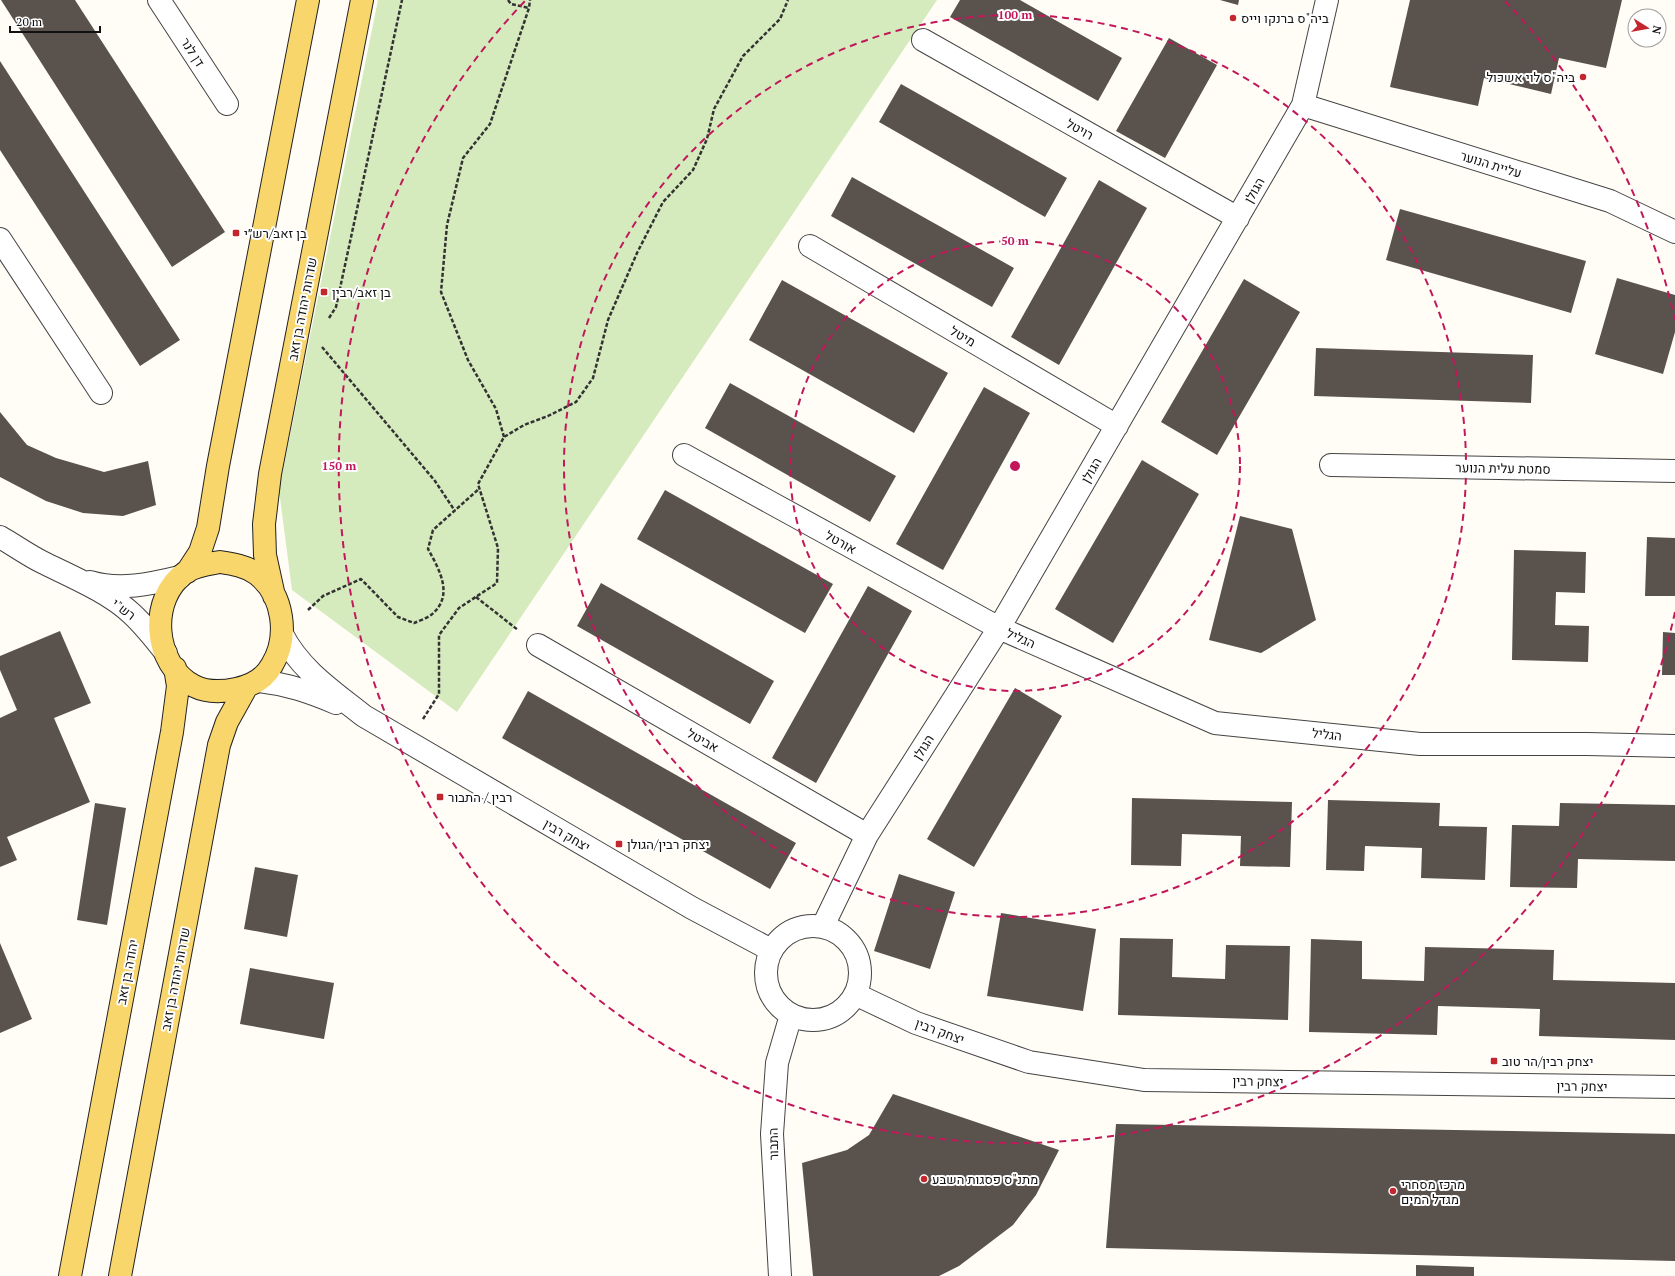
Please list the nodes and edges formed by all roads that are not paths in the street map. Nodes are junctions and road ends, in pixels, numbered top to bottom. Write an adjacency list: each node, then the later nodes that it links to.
1 (159, 0): 6 (street, דן לנר)
2 (308, 0): 18 (main road)
3 (362, 0): 20 (main road, שדרות יהודה בן זאב)
4 (1327, 0): 7 (street, הגולן)
5 (923, 40): 8 (street, רויטל)
6 (227, 104)
7 (1303, 105): 8 (street, הגולן); 9 (street, עליית הנוער)
8 (1238, 218): 13 (street, הגולן)
9 (1675, 232)
10 (0, 240): 12 (street)
11 (810, 246): 13 (street, מיטל)
12 (101, 393)
13 (1117, 426): 21 (street, הגולן)
14 (684, 455): 21 (street, אורטל)
15 (1331, 465): 16 (street, סמטת עלית הנוער)
16 (1675, 472)
17 (0, 537): 19 (street, רש"י)
18 (183, 574): 19 (street, רש"י); 20 (main road); 24 (main road)
19 (72, 576): 24 (street, רש"י)
20 (274, 596): 22 (main road)
21 (999, 628): 27 (street, הגליל); 28 (street, הגולן)
22 (282, 634): 25 (main road); 26 (street, יצחק רבין)
23 (538, 645): 28 (street, אביטל)
24 (170, 661): 25 (main road); 34 (main road, יהודה בן זאב)
25 (253, 684): 26 (street, יצחק רבין); 35 (main road, שדרות יהודה בן זאב)
26 (364, 716): 30 (street, יצחק רבין)
27 (1675, 746)
28 (867, 835): 29 (street, הגולן)
29 (823, 926): 30 (street); 31 (street)
30 (771, 950): 32 (street)
31 (855, 994): 32 (street); 33 (street, יצחק רבין)
32 (791, 1014): 36 (street, התבור)
33 (1675, 1087)
34 (70, 1276)
35 (120, 1276)
36 (780, 1276)

